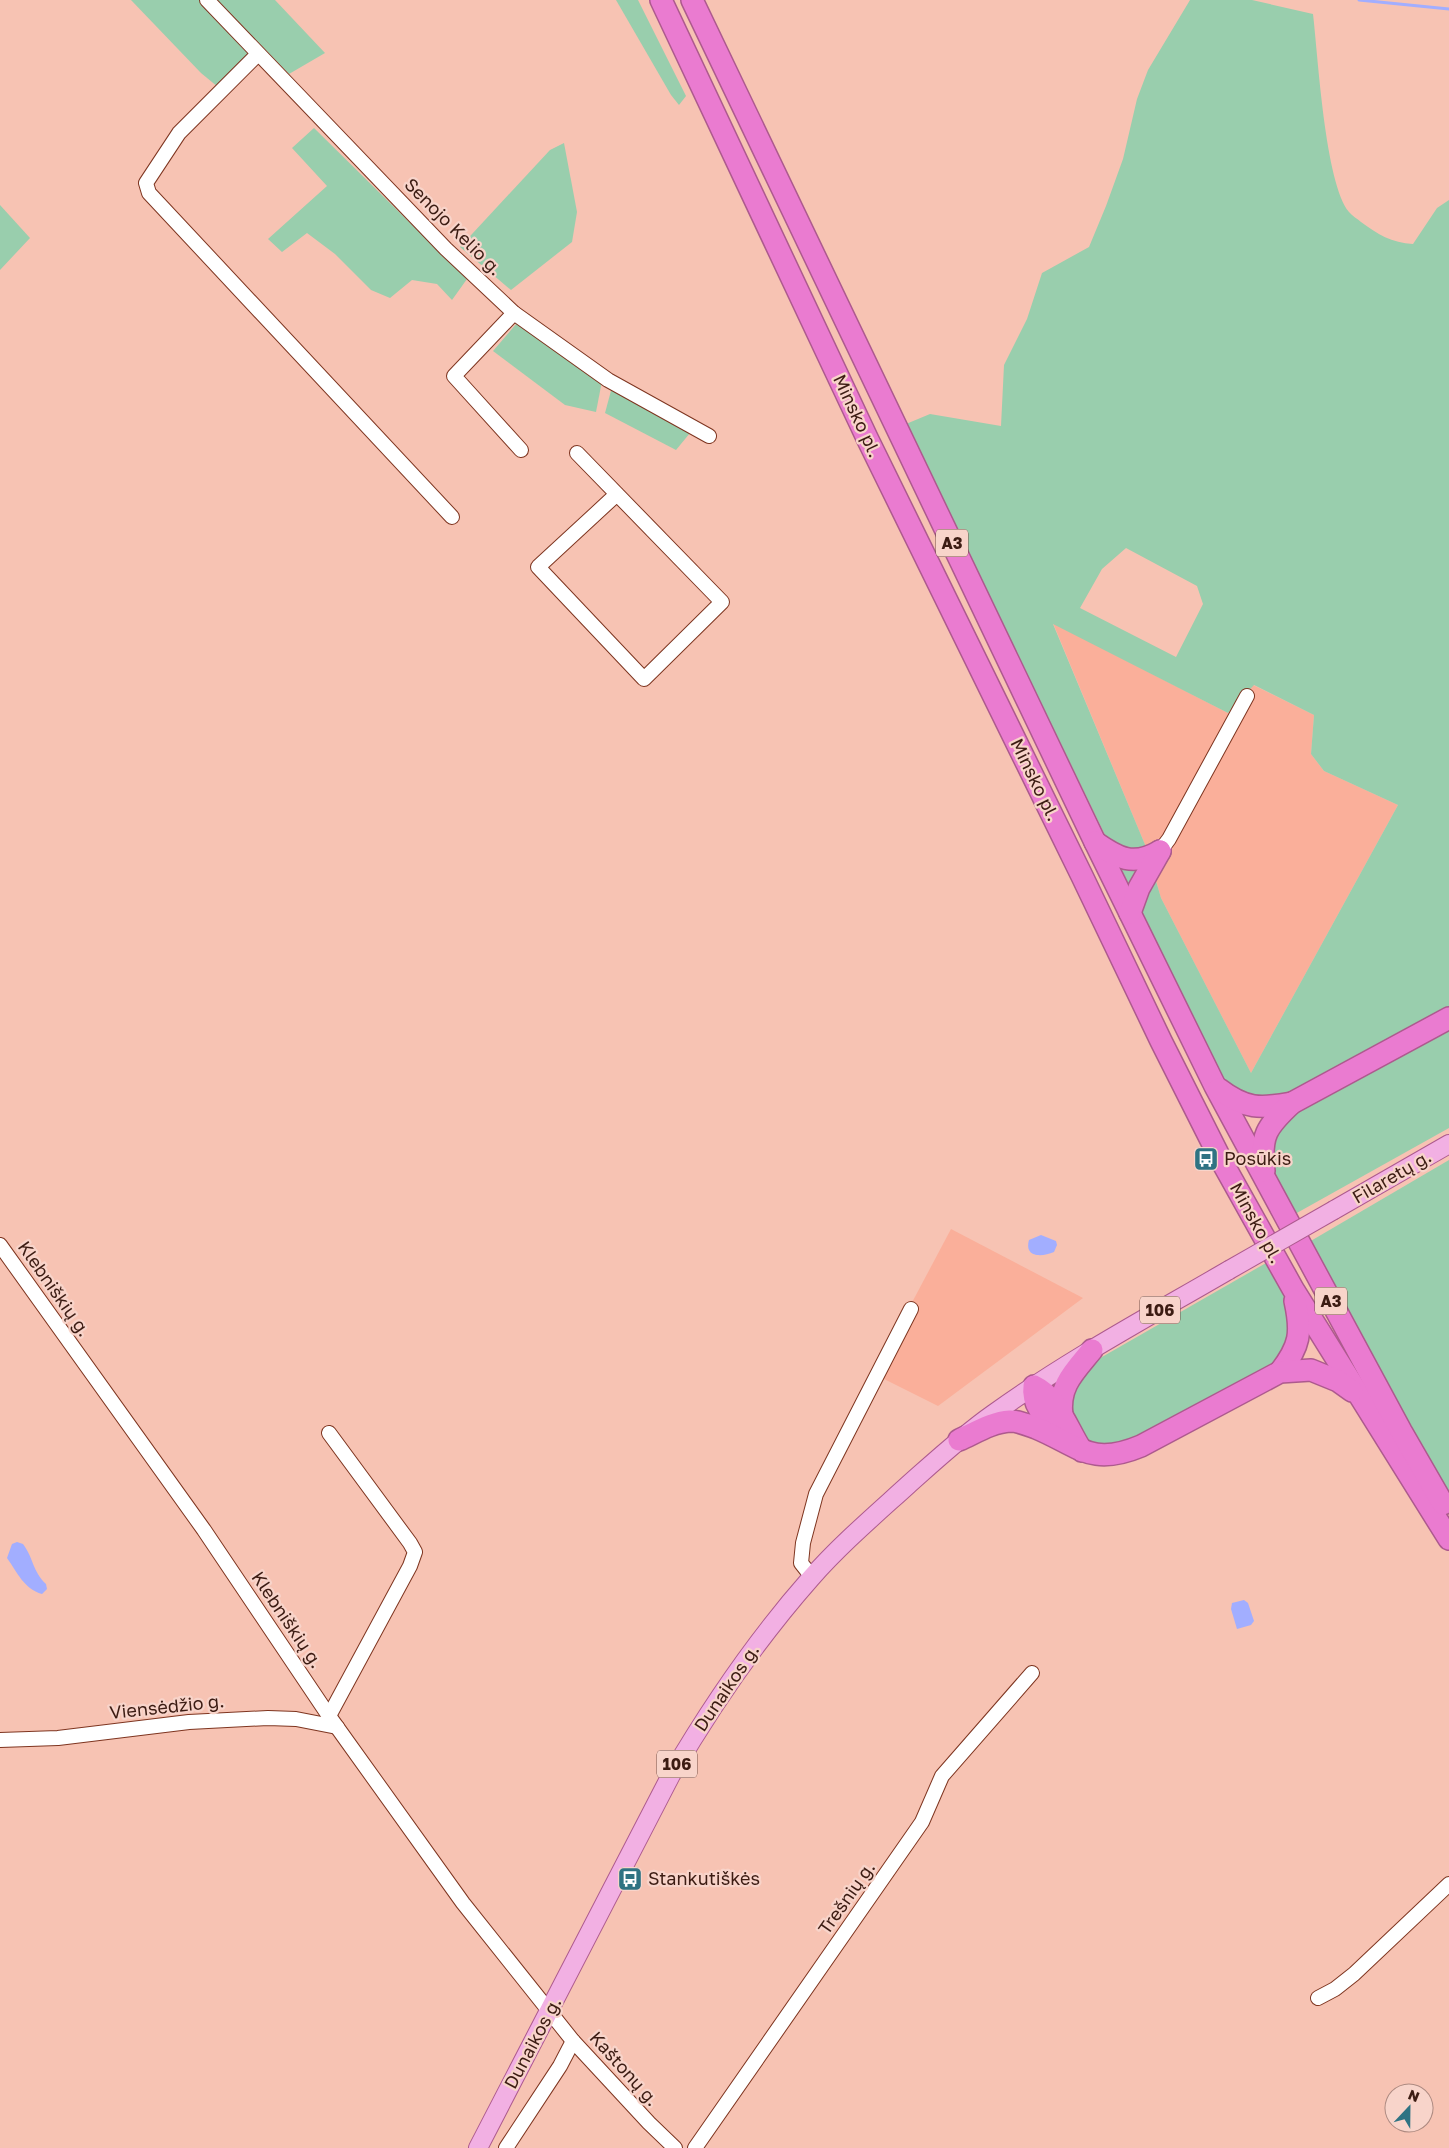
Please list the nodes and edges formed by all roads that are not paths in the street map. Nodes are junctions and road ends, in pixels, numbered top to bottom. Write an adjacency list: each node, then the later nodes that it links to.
1 (207, 0): 4 (street, Senojo Kelio g.)
2 (661, 0): 21 (highway, Minsko pl. / A3)
3 (692, 0): 12 (highway, Minsko pl. / A3)
4 (258, 54): 5 (street, Senojo Kelio g.); 10 (street)
5 (514, 313): 6 (street, Senojo Kelio g.); 7 (street)
6 (709, 436)
7 (521, 450)
8 (577, 453): 9 (street)
9 (617, 494): 9 (street)
10 (452, 517)
11 (1247, 696): 13 (street)
12 (1095, 842): 13 (highway); 14 (highway, Minsko pl. / A3)
13 (1160, 851): 14 (highway)
14 (1130, 913): 16 (highway, Minsko pl. / A3)
15 (1449, 1018): 17 (highway)
16 (1215, 1086): 17 (highway); 19 (highway, Minsko pl. / A3)
17 (1292, 1103): 19 (highway)
18 (1449, 1144): 23 (main road, Filaretų g. / 106, bridge)
19 (1266, 1180): 31 (highway, Minsko pl. / A3)
20 (0, 1245): 35 (street, Klebniškių g.)
21 (1293, 1289): 24 (highway); 26 (highway, Minsko pl. / A3)
22 (911, 1309): 33 (street)
23 (1092, 1350): 25 (main road, 106); 27 (highway)
24 (1280, 1372): 26 (highway); 30 (highway)
25 (1034, 1386): 27 (highway); 29 (main road, Dunaikos g. / 106); 30 (highway)
26 (1358, 1396): 32 (highway, Minsko pl. / A3)
27 (1062, 1416): 30 (highway)
28 (329, 1433): 35 (street)
29 (959, 1440): 30 (highway); 33 (main road, Dunaikos g. / 106)
30 (1075, 1447)
31 (1449, 1514)
32 (1449, 1539)
33 (812, 1576): 39 (main road, Dunaikos g. / 106)
34 (1032, 1673): 44 (street, Trešnių g.)
35 (333, 1722): 36 (street, Viensėdžio g.); 39 (street, Klebniškių g.)
36 (0, 1740)
37 (1449, 1884): 38 (street)
38 (1318, 1998)
39 (549, 2011): 40 (street, Kaštonų g.); 41 (main road, Dunaikos g. / 106)
40 (573, 2041): 42 (street); 43 (street, Kaštonų g.)
41 (478, 2148)
42 (506, 2148)
43 (676, 2148)
44 (695, 2148)

